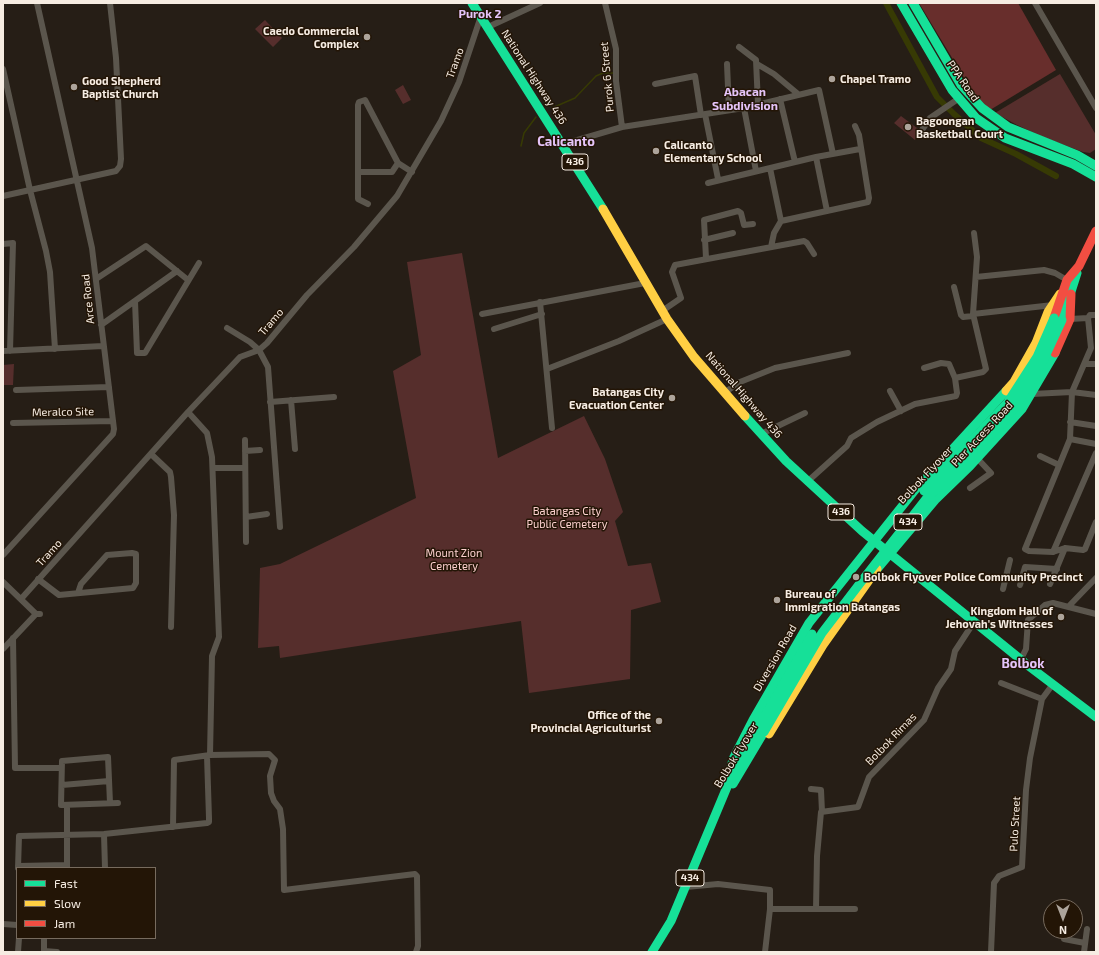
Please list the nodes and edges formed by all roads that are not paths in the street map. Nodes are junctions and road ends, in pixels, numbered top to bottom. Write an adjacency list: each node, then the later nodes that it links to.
1 (37, 3): 39 (street, Arce Road)
2 (110, 3): 39 (street)
3 (540, 3): 9 (street)
4 (605, 3): 24 (street, Purok 6 Street)
5 (901, 3): 17 (main road, PPA Road)
6 (913, 3): 30 (main road, PPA Road)
7 (1035, 3): 20 (street)
8 (477, 8): 9 (main road, National Highway 436 / 436); 36 (street, Tramo)
9 (488, 27): 26 (main road, National Highway 436 / 436)
10 (739, 47): 12 (street)
11 (728, 64): 21 (street)
12 (757, 64): 15 (street); 18 (street)
13 (3, 69): 41 (street)
14 (655, 84): 22 (street)
15 (798, 94): 16 (street); 28 (street)
16 (780, 99): 18 (street); 32 (street)
17 (958, 99): 25 (street); 37 (main road, PPA Road)
18 (758, 104): 19 (street)
19 (744, 108): 21 (street); 34 (street)
20 (1096, 108)
21 (729, 110): 22 (street)
22 (703, 115): 24 (street); 38 (street)
23 (855, 126): 27 (street)
24 (622, 127): 26 (street)
25 (922, 130)
26 (564, 144): 60 (main road, National Highway 436 / 436)
27 (860, 149): 28 (street); 44 (street)
28 (833, 154): 29 (street)
29 (816, 157): 32 (street); 44 (street)
30 (1094, 161)
31 (398, 162): 35 (street); 35 (street); 36 (street)
32 (795, 162): 33 (street)
33 (770, 168): 34 (street); 45 (street)
34 (756, 171): 38 (street)
35 (358, 172): 43 (street)
36 (412, 172): 79 (street, Tramo)
37 (1096, 177)
38 (718, 179): 40 (street)
39 (78, 180): 41 (street); 58 (street, Arce Road)
40 (708, 183)
41 (30, 190): 42 (street); 78 (street)
42 (3, 196)
43 (368, 204)
44 (827, 211): 45 (street)
45 (781, 221): 52 (street)
46 (753, 224): 50 (street)
47 (1096, 231): 61 (main road, Pier Access Road / 434)
48 (733, 233): 50 (street)
49 (974, 233): 57 (street)
50 (704, 240): 54 (street)
51 (3, 244): 80 (street)
52 (770, 247): 53 (street); 54 (street)
53 (814, 254)
54 (706, 258): 68 (street)
55 (199, 263): 59 (street)
56 (177, 271): 58 (street); 59 (street); 63 (street)
57 (976, 277): 61 (street); 69 (street)
58 (96, 279): 73 (street, Arce Road)
59 (188, 280): 63 (street)
60 (645, 283): 64 (street); 68 (main road, National Highway 436 / 436)
61 (1067, 286): 65 (main road, Pier Access Road / 434); 72 (main road, Bolbok Flyover / 434)
62 (954, 287): 69 (street)
63 (134, 301): 73 (street)
64 (540, 302): 66 (street); 67 (street)
65 (1053, 305): 69 (street); 127 (main road, Pier Access Road / 434)
66 (482, 314)
67 (542, 314): 75 (street); 86 (street)
68 (665, 315): 86 (street); 92 (main road, National Highway 436 / 436)
69 (973, 315): 87 (street)
70 (1096, 315): 71 (street)
71 (1088, 318): 72 (street); 76 (street)
72 (1062, 319): 93 (main road, Pier Access Road / 434); 158 (main road, Bolbok Flyover / 434, bridge)
73 (101, 324): 77 (street, Arce Road)
74 (227, 328): 79 (street)
75 (494, 329)
76 (1094, 344): 83 (street)
77 (103, 346): 78 (street); 88 (street, Arce Road)
78 (55, 349): 80 (street)
79 (259, 350): 97 (street); 99 (street, Tramo)
80 (12, 351): 81 (street)
81 (3, 352)
82 (848, 353): 92 (street)
83 (1085, 364): 84 (street); 91 (street)
84 (1096, 364)
85 (924, 368): 87 (street)
86 (547, 369): 105 (street)
87 (955, 378): 98 (street)
88 (109, 387): 89 (street); 101 (street, Arce Road)
89 (16, 390)
90 (890, 391): 98 (street)
91 (1072, 392): 93 (street); 94 (street); 102 (street)
92 (724, 393): 106 (main road, National Highway 436 / 436)
93 (1032, 394): 116 (main road, Pier Access Road / 434)
94 (1096, 395)
95 (334, 397): 96 (street)
96 (291, 400): 97 (street); 110 (street)
97 (270, 402): 125 (street)
98 (901, 411): 120 (street)
99 (188, 412): 114 (street, Tramo); 118 (street)
100 (805, 413): 106 (street)
101 (113, 420): 103 (street, Meralco Site); 130 (street, Arce Road)
102 (1070, 422): 104 (street); 107 (street)
103 (14, 423)
104 (1096, 426)
105 (552, 428)
106 (761, 434): 120 (main road, National Highway 436 / 436)
107 (1070, 438): 109 (street); 117 (street)
108 (245, 440): 112 (street)
109 (1096, 444)
110 (295, 448)
111 (260, 450): 112 (street)
112 (244, 451): 119 (street)
113 (1096, 453): 129 (street)
114 (151, 454): 134 (street, Tramo); 145 (street)
115 (1040, 456): 117 (street)
116 (978, 458): 121 (street); 131 (main road, Pier Access Road / 434)
117 (1059, 465): 129 (street)
118 (213, 468): 119 (street); 153 (street)
119 (245, 468): 123 (street)
120 (807, 482): 127 (main road, National Highway 436 / 436)
121 (970, 488)
122 (267, 514): 123 (street)
123 (246, 517): 126 (street)
124 (1096, 522): 128 (street)
125 (280, 527)
126 (246, 542)
127 (874, 542): 131 (main road, National Highway 436 / 436); 158 (main road, Diversion Road / 434)
128 (1066, 548): 129 (street); 133 (street)
129 (1053, 552)
130 (3, 555)
131 (890, 555): 144 (main road, National Highway 436 / 436); 158 (main road, Diversion Road / 434)
132 (1010, 560): 139 (street)
133 (1056, 569): 137 (street); 138 (street)
134 (38, 579): 140 (street); 141 (street, Tramo)
135 (1094, 581): 142 (street)
136 (3, 582): 141 (street)
137 (1050, 584)
138 (1020, 585)
139 (1003, 589)
140 (78, 593): 140 (street)
141 (21, 599): 146 (street)
142 (1069, 606): 143 (street); 148 (street)
143 (1096, 614)
144 (974, 622): 148 (main road, National Highway 436 / 436); 162 (street, Bolbok Rimas)
145 (171, 627)
146 (13, 638): 147 (street); 154 (street)
147 (3, 648)
148 (1021, 659): 150 (main road, National Highway 436 / 436)
149 (1001, 682): 151 (street)
150 (1053, 684): 151 (street, Pulo Street); 152 (main road, National Highway 436 / 436)
151 (1042, 699): 186 (street, Pulo Street)
152 (1096, 716)
153 (208, 756): 163 (street); 163 (street); 183 (street)
154 (61, 768): 155 (street); 156 (street)
155 (109, 781): 156 (street); 159 (street)
156 (62, 785): 161 (street)
157 (810, 789): 162 (street)
158 (722, 801): 169 (main road, Diversion Road / 434)
159 (110, 803): 160 (street); 161 (street)
160 (118, 803)
161 (67, 804): 165 (street)
162 (822, 812): 171 (street)
163 (173, 827): 164 (street)
164 (104, 834): 165 (street); 168 (street)
165 (67, 835): 166 (street); 167 (street)
166 (18, 867): 167 (street)
167 (67, 867)
168 (105, 867)
169 (686, 887): 170 (street); 184 (main road, Diversion Road / 434)
170 (770, 909): 171 (street); 185 (street)
171 (816, 909): 172 (street)
172 (855, 909)
173 (3, 924): 174 (street)
174 (16, 925)
175 (1087, 928): 179 (street)
176 (19, 939): 180 (street)
177 (44, 939): 181 (street)
178 (1064, 939): 179 (street)
179 (1085, 943): 187 (street)
180 (18, 952)
181 (44, 952): 182 (street)
182 (57, 952)
183 (416, 952)
184 (652, 952)
185 (765, 952)
186 (991, 952)
187 (1084, 952)

